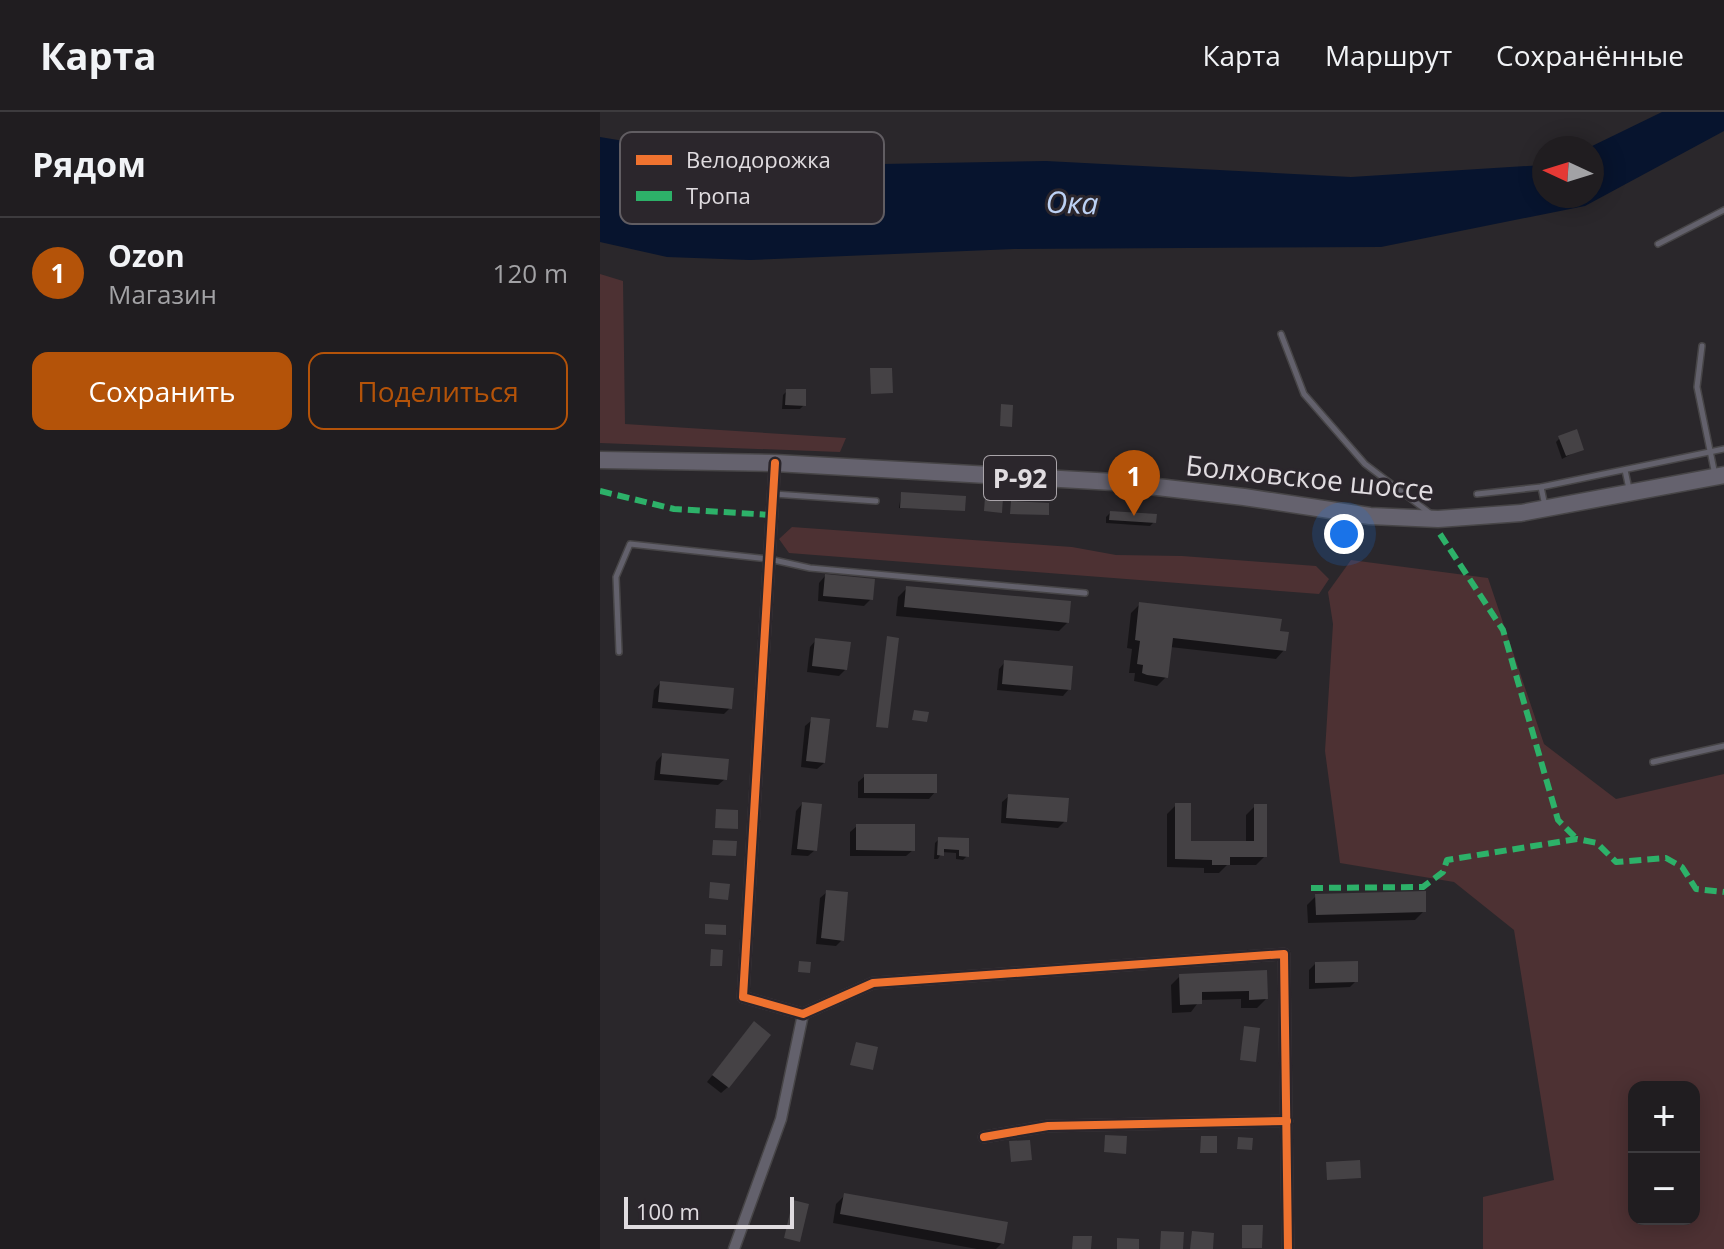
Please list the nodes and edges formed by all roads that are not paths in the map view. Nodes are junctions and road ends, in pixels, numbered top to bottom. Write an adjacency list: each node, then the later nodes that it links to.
1 (1724, 210): 2 (lane)
2 (1658, 244)
3 (1281, 334): 17 (lane)
4 (1702, 346): 6 (lane)
5 (1724, 449): 6 (lane)
6 (1711, 452): 9 (lane); 10 (lane)
7 (600, 460): 8 (main road, Болховское шоссе / Р-92)
8 (775, 463): 13 (street); 17 (main road, Болховское шоссе / Р-92)
9 (1625, 470): 11 (lane); 12 (lane)
10 (1720, 476): 12 (main road, Болховское шоссе / Р-92)
11 (1541, 487): 14 (lane); 16 (lane)
12 (1630, 493): 16 (main road, Болховское шоссе / Р-92)
13 (773, 494): 15 (lane); 18 (street)
14 (1477, 494)
15 (876, 501)
16 (1546, 509): 17 (main road, Болховское шоссе / Р-92)
17 (1438, 519)
18 (769, 559): 19 (lane); 20 (lane); 23 (street)
19 (1085, 593)
20 (619, 652)
21 (1724, 746): 22 (lane)
22 (1653, 762)
23 (803, 1014): 24 (street); 26 (street)
24 (1287, 1121): 25 (street); 27 (street)
25 (984, 1137)
26 (734, 1249)
27 (1288, 1249)

